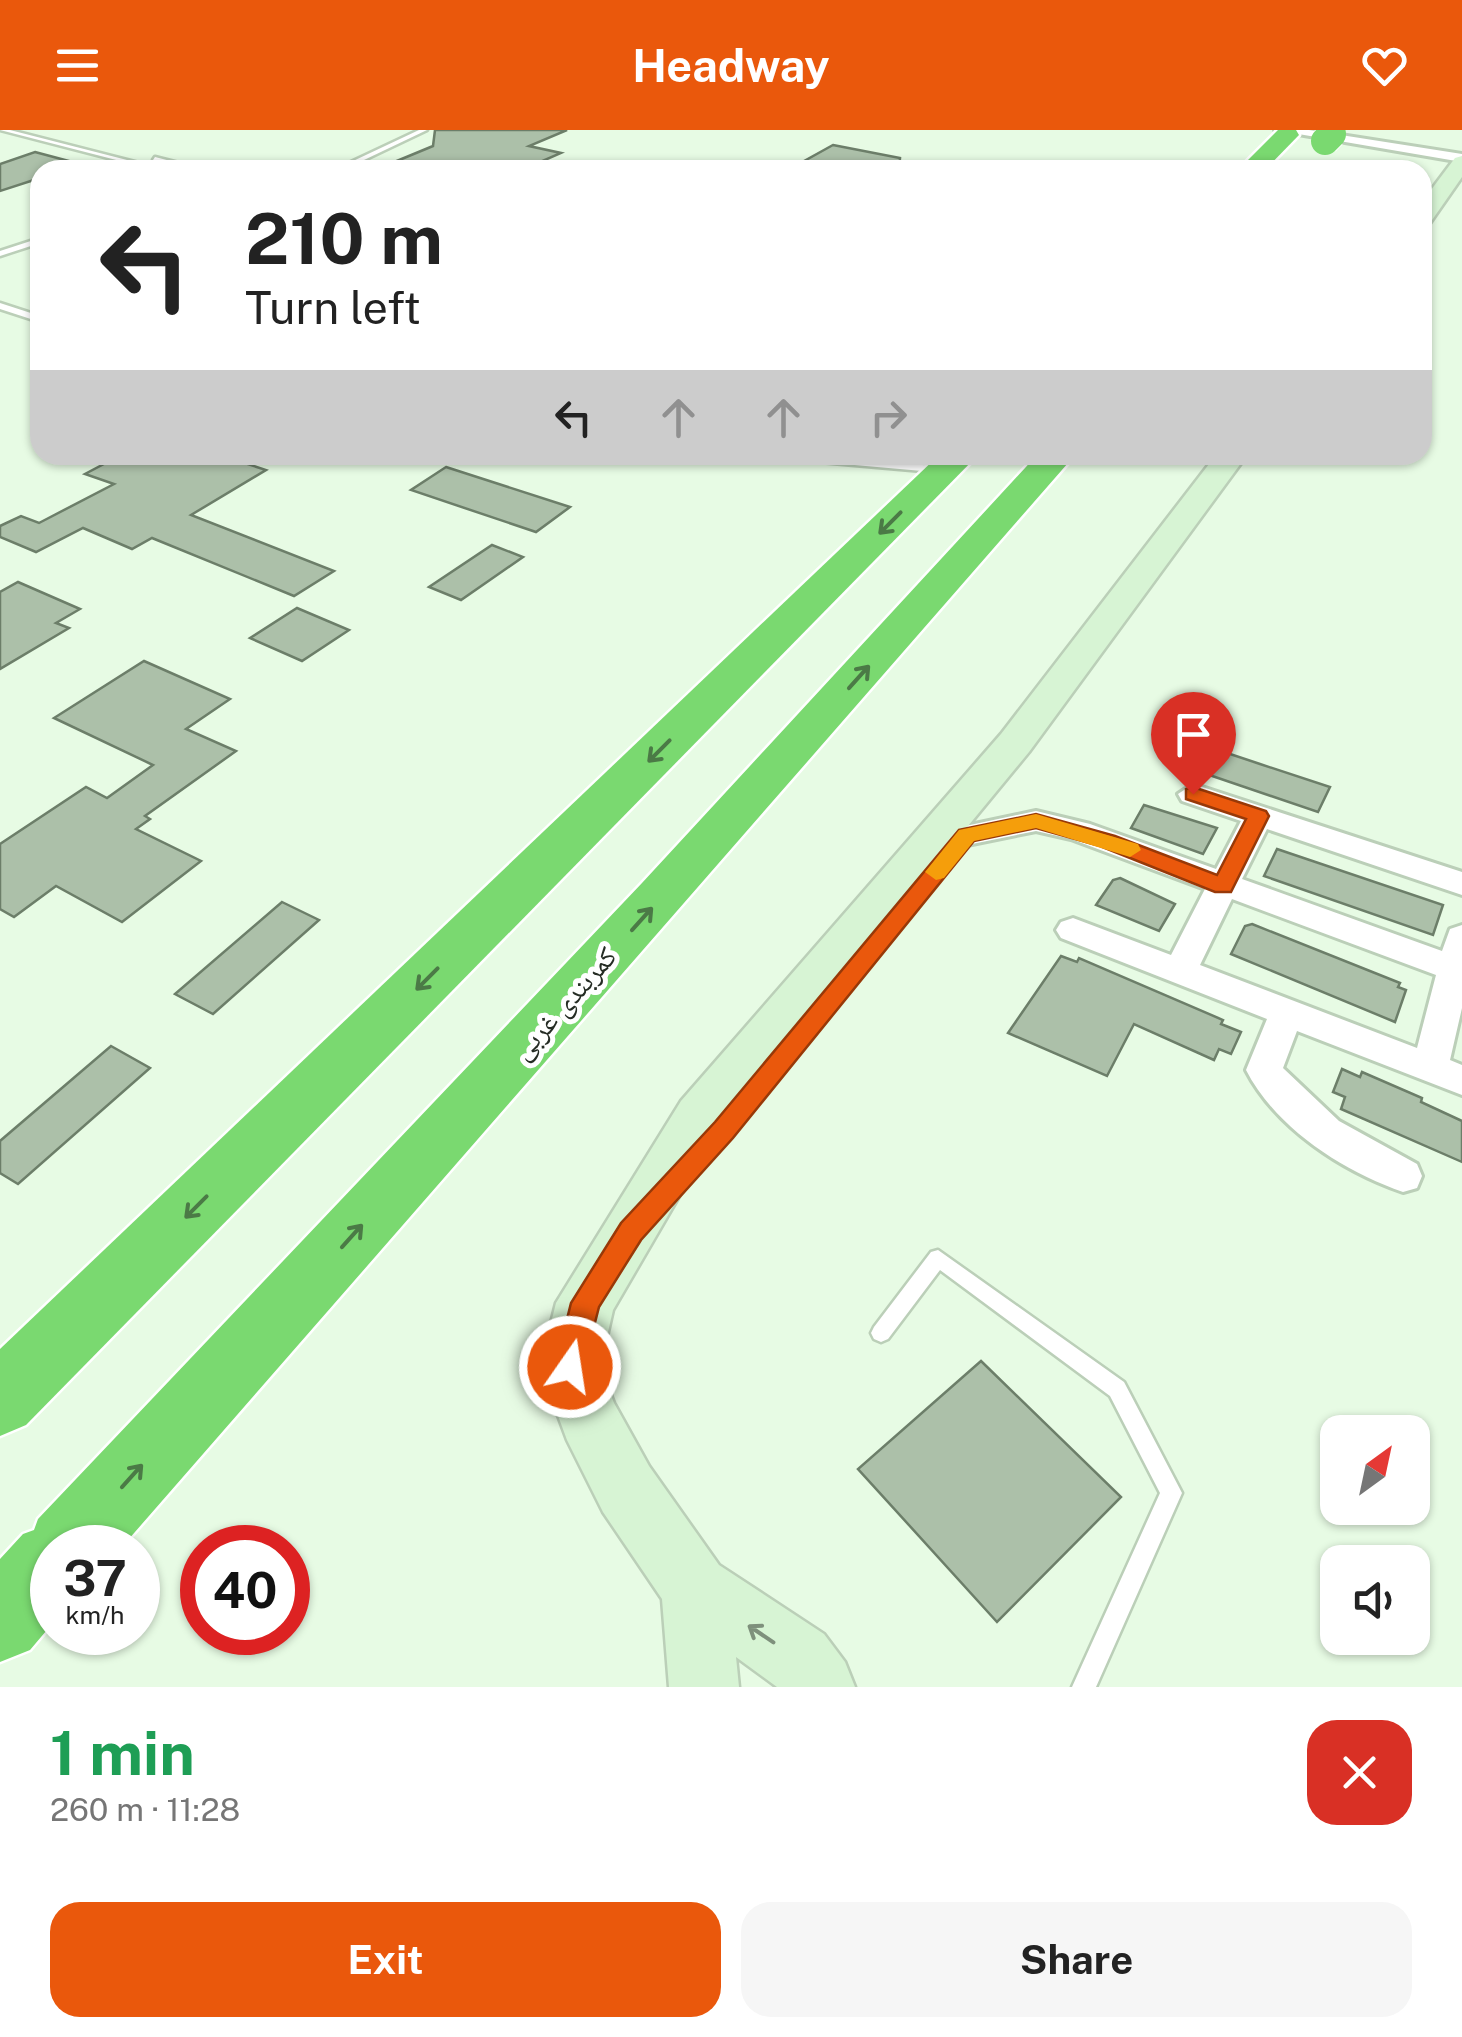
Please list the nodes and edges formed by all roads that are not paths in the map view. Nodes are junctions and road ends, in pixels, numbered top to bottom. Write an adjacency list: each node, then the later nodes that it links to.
1 (40, 130): 7 (lane)
2 (424, 130): 8 (lane)
3 (6, 132): 6 (lane)
4 (1287, 132): 5 (street); 9 (highway)
5 (1459, 154): 10 (street); 11 (street)
6 (122, 160)
7 (160, 160)
8 (360, 160)
9 (1260, 160)
10 (1432, 183)
11 (1432, 201)
12 (30, 244): 13 (lane)
13 (0, 254)
14 (0, 306): 15 (lane)
15 (30, 316)
16 (924, 465): 33 (highway, one-way to 33)
17 (1049, 465): 34 (highway, کمربندی غربی, one-way to 17)
18 (1224, 465): 31 (street)
19 (1247, 465): 22 (street)
20 (1193, 794): 21 (street)
21 (1258, 816): 23 (street); 24 (street)
22 (967, 835): 24 (street); 31 (street)
23 (1462, 884)
24 (1223, 886): 26 (street); 27 (street)
25 (1073, 930): 27 (street)
26 (1459, 959): 29 (street)
27 (1180, 971): 28 (street)
28 (1287, 1012): 29 (street); 30 (street)
29 (1446, 1073)
30 (1403, 1176)
31 (631, 1232): 36 (street)
32 (880, 1333): 40 (lane)
33 (0, 1400)
34 (87, 1525)
35 (30, 1587): 37 (highway)
36 (695, 1589): 38 (street); 39 (street, one-way to 36)
37 (0, 1620)
38 (704, 1687)
39 (820, 1687)
40 (1084, 1687)

